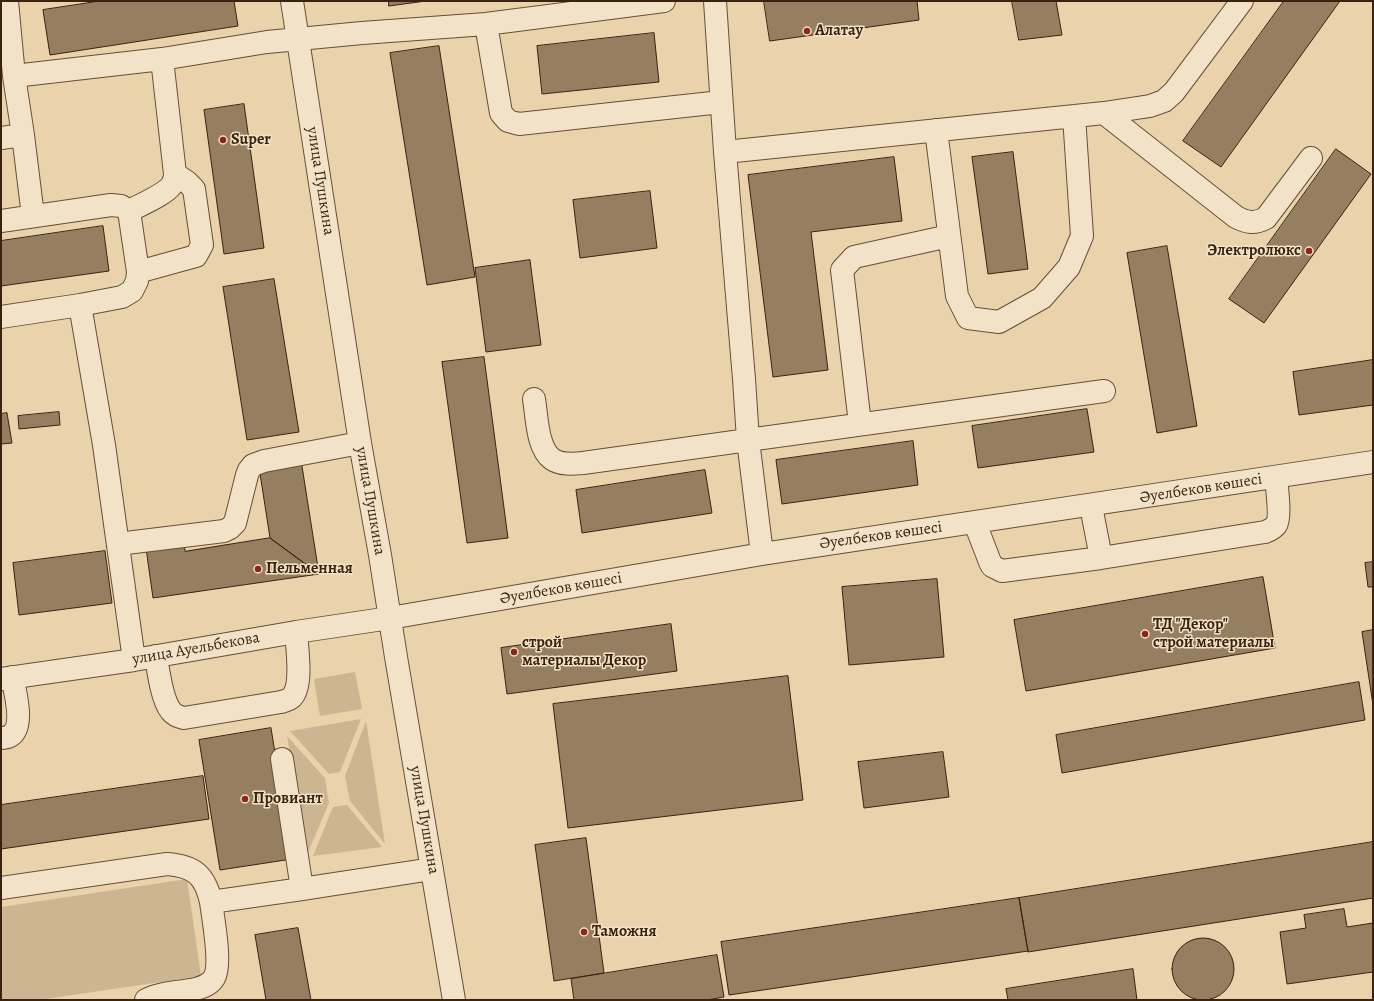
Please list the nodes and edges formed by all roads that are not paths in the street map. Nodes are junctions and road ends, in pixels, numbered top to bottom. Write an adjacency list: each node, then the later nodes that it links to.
1 (7, 1): 9 (street)
2 (292, 1): 7 (street, улица Пушкина)
3 (664, 1): 6 (street)
4 (715, 1): 10 (street)
5 (1242, 1): 11 (street)
6 (486, 24): 7 (street); 10 (street)
7 (298, 40): 8 (street); 30 (street, улица Пушкина)
8 (162, 59): 9 (street); 18 (street)
9 (14, 76): 14 (street)
10 (721, 102): 16 (street)
11 (1104, 112): 12 (street); 17 (street)
12 (1074, 116): 13 (street); 22 (street)
13 (936, 130): 16 (street); 22 (street)
14 (23, 134): 15 (street); 20 (street)
15 (1, 138)
16 (725, 152): 29 (street)
17 (1311, 158)
18 (175, 174): 19 (street); 23 (street)
19 (129, 211): 20 (street); 23 (street)
20 (33, 216): 21 (street)
21 (1, 221)
22 (949, 236): 28 (street)
23 (138, 272): 24 (street)
24 (80, 305): 25 (street); 35 (street)
25 (1, 317)
26 (1104, 390): 28 (street)
27 (534, 399): 29 (street)
28 (860, 424): 29 (street)
29 (748, 440): 36 (street)
30 (360, 443): 35 (street); 38 (street, улица Пушкина)
31 (1373, 462): 32 (street, Әуелбеков көшесі)
32 (1276, 478): 33 (street, Әуелбеков көшесі); 37 (street)
33 (1091, 506): 34 (street, Әуелбеков көшесі); 37 (street)
34 (976, 523): 36 (street, Әуелбеков көшесі); 37 (street)
35 (118, 544): 41 (street)
36 (762, 554): 38 (street, Әуелбеков көшесі)
37 (1101, 558)
38 (390, 618): 39 (street, улица Ауельбекова); 45 (street, улица Пушкина)
39 (296, 632): 40 (street, улица Ауельбекова); 40 (street)
40 (156, 656): 41 (street, улица Ауельбекова)
41 (134, 660): 42 (street, улица Ауельбекова)
42 (7, 678): 43 (street)
43 (1, 738)
44 (282, 759): 47 (street)
45 (432, 869): 47 (street); 50 (street, улица Пушкина)
46 (1, 888): 48 (street)
47 (302, 889): 48 (street)
48 (212, 902): 49 (street)
49 (146, 1000)
50 (454, 1000)

